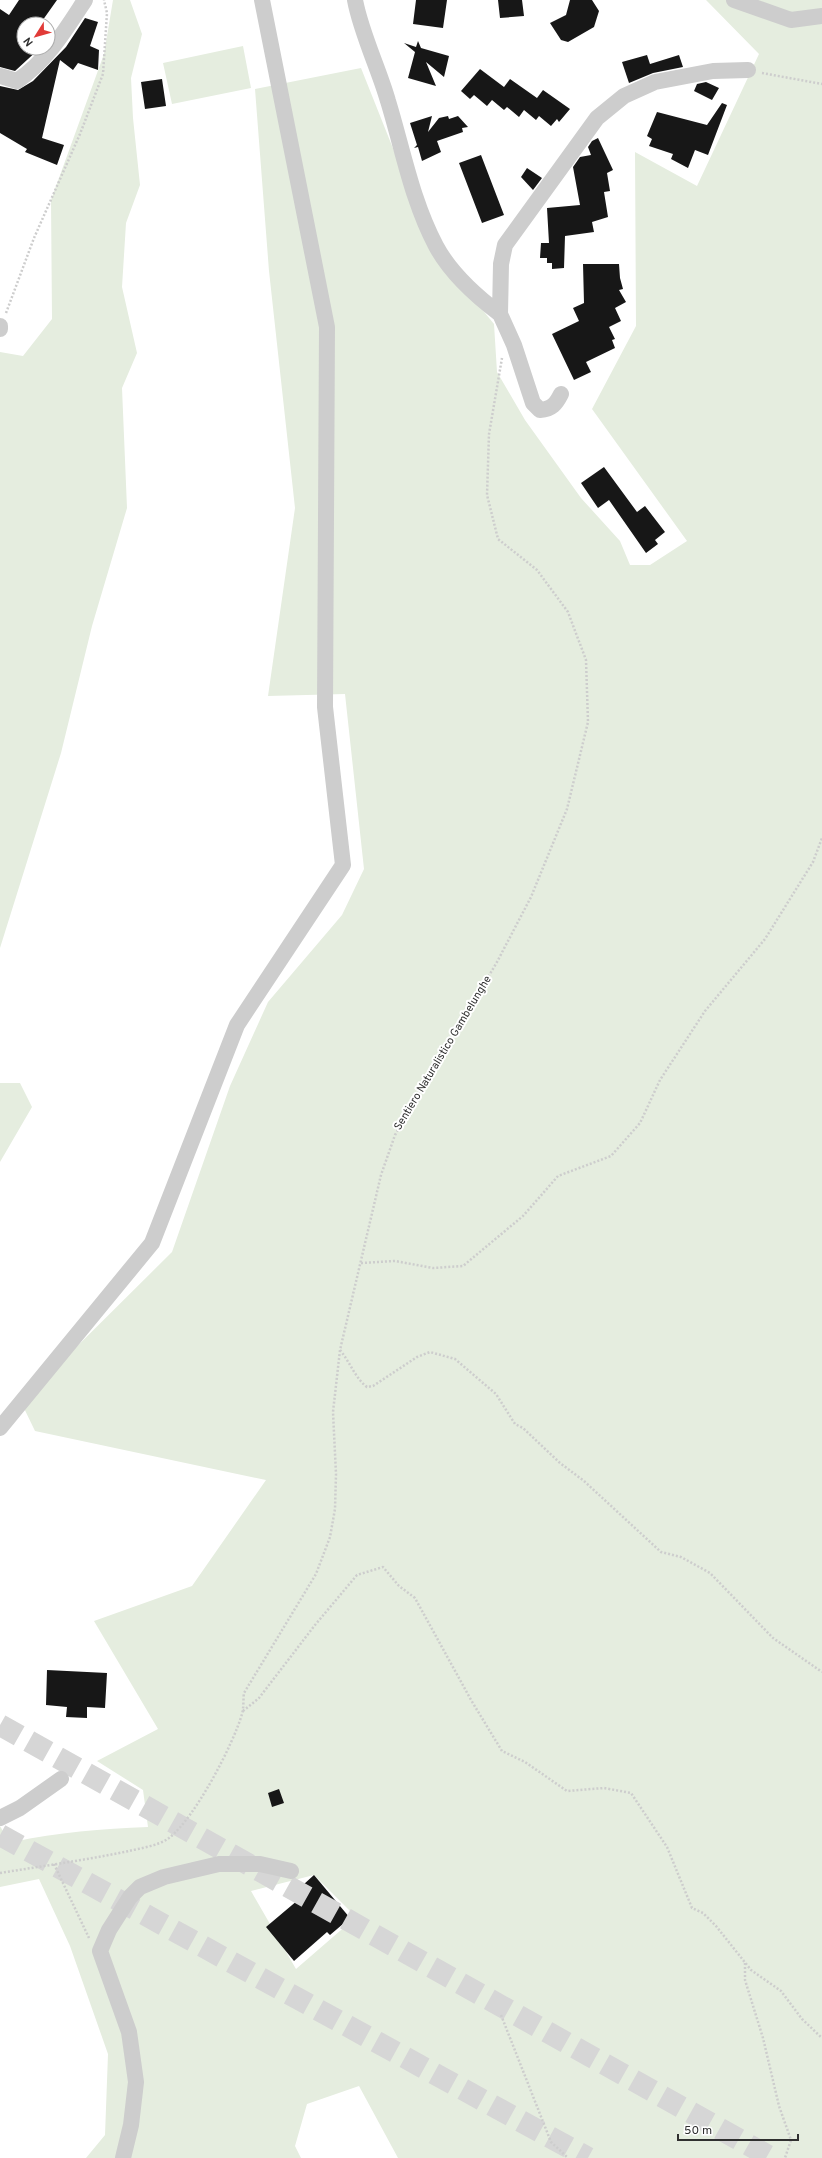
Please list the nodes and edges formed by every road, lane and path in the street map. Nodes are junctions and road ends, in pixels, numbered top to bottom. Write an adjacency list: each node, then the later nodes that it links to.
1 (85, 0): 8 (street)
2 (104, 0): 11 (path)
3 (262, 0): 17 (street)
4 (355, 0): 10 (street)
5 (734, 0): 6 (street)
6 (822, 16)
7 (748, 70): 9 (path); 10 (street)
8 (0, 76)
9 (822, 84)
10 (500, 314): 13 (street)
11 (0, 327)
12 (503, 350): 15 (path, Sentiero Naturalistico Gambelunghe)
13 (561, 394)
14 (822, 838): 15 (path)
15 (361, 1264): 16 (path, Sentiero Naturalistico Gambelunghe)
16 (340, 1350): 18 (path); 19 (path, Sentiero Naturalistico Gambelunghe)
17 (0, 1428)
18 (822, 1672)
19 (243, 1712): 22 (path, Sentiero Naturalistico Gambelunghe); 26 (path)
20 (61, 1779): 21 (street)
21 (0, 1818)
22 (54, 1864): 24 (path, Sentiero Naturalistico Gambelunghe); 25 (path)
23 (291, 1871): 25 (street)
24 (0, 1873)
25 (100, 1951): 29 (street)
26 (745, 1962): 28 (path); 31 (path)
27 (501, 2015): 30 (path)
28 (822, 2038)
29 (123, 2158)
30 (568, 2158)
31 (785, 2158)

